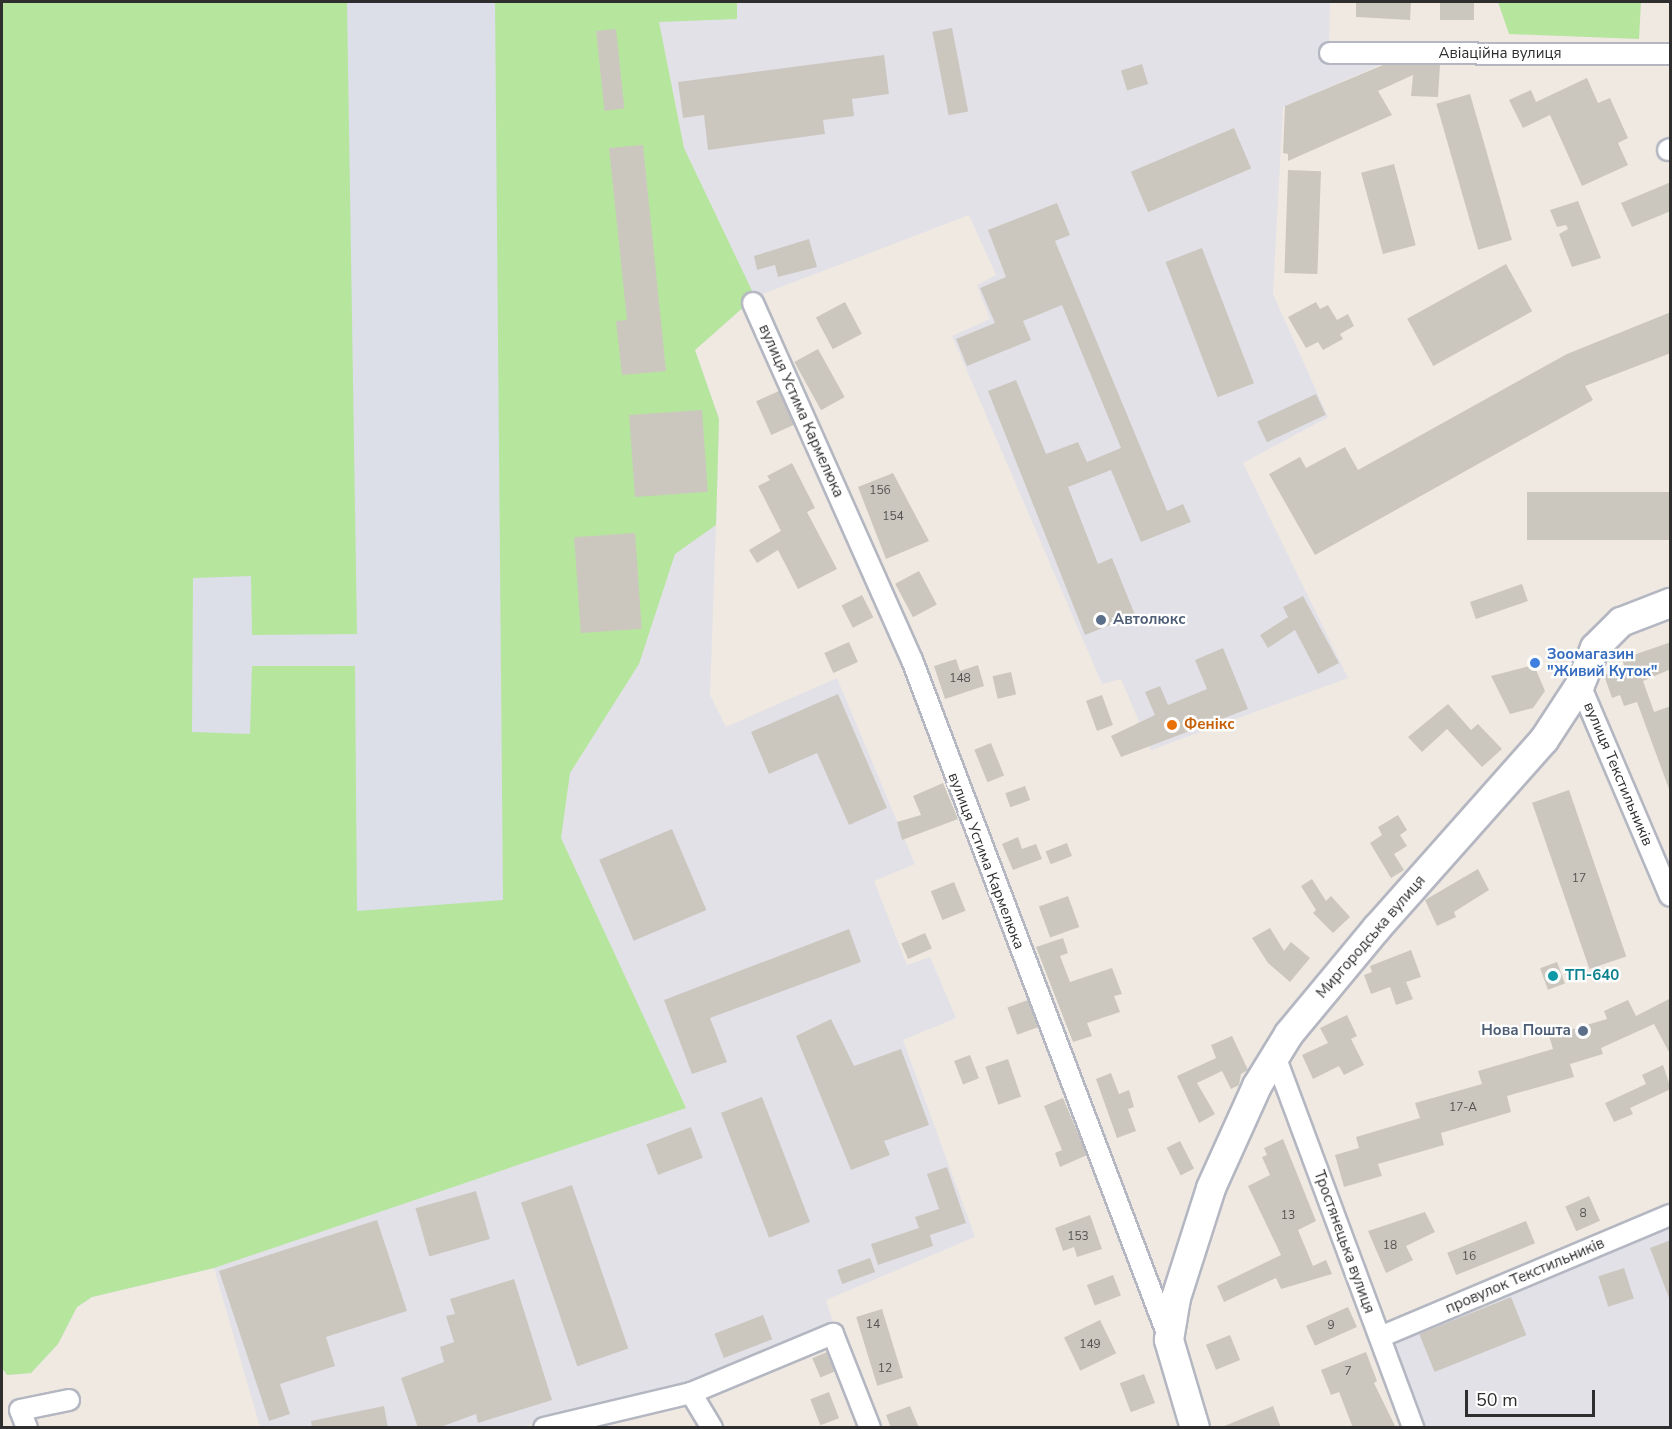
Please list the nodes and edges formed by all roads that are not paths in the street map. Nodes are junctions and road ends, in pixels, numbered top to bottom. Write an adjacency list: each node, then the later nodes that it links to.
1 (1330, 53): 2 (street, Авіаційна вулиця)
2 (1671, 54)
3 (753, 303): 10 (street, вулиця Устима Кармелюка)
4 (1671, 603): 5 (main road, Миргородська вулиця)
5 (1580, 685): 6 (street, вулиця Текстильників); 7 (main road, Миргородська вулиця)
6 (1671, 896)
7 (1275, 1056): 9 (street, Тростянецька вулиця); 10 (main road, Миргородська вулиця)
8 (1671, 1215): 9 (street, провулок Текстильників)
9 (1380, 1337): 18 (street, Тростянецька вулиця)
10 (1169, 1340): 17 (main road, вулиця Устима Кармелюка)
11 (691, 1393): 14 (street); 15 (street); 16 (street)
12 (69, 1400): 13 (street)
13 (27, 1428)
14 (544, 1428)
15 (712, 1428)
16 (870, 1428)
17 (1195, 1428)
18 (1413, 1428)

